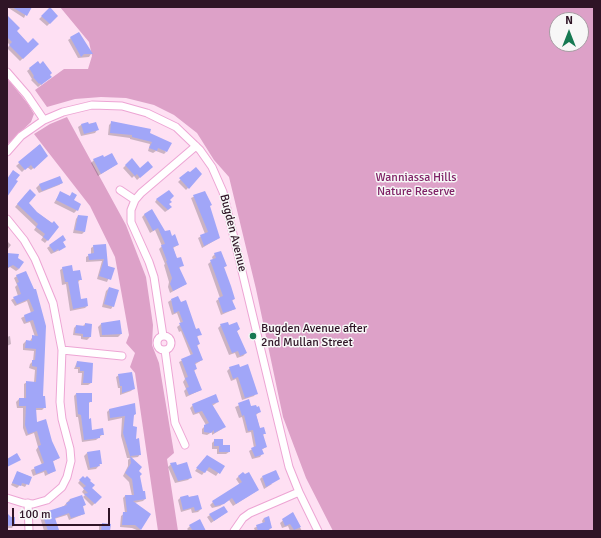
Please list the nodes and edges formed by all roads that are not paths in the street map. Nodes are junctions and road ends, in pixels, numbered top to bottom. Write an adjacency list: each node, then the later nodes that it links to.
1 (7, 72): 2 (street)
2 (44, 120): 3 (street, Bugden Avenue); 4 (street, Bugden Avenue)
3 (196, 146): 6 (street); 13 (street, Bugden Avenue)
4 (7, 152)
5 (120, 190): 6 (street)
6 (135, 200): 8 (street)
7 (7, 219): 9 (street)
8 (163, 336): 10 (street); 10 (street)
9 (62, 350): 11 (street); 15 (street)
10 (165, 350): 12 (street)
11 (122, 356)
12 (185, 444)
13 (299, 492): 17 (street); 18 (street, Bugden Avenue)
14 (7, 498): 15 (street)
15 (28, 503): 16 (street)
16 (29, 531)
17 (234, 531)
18 (318, 531)

